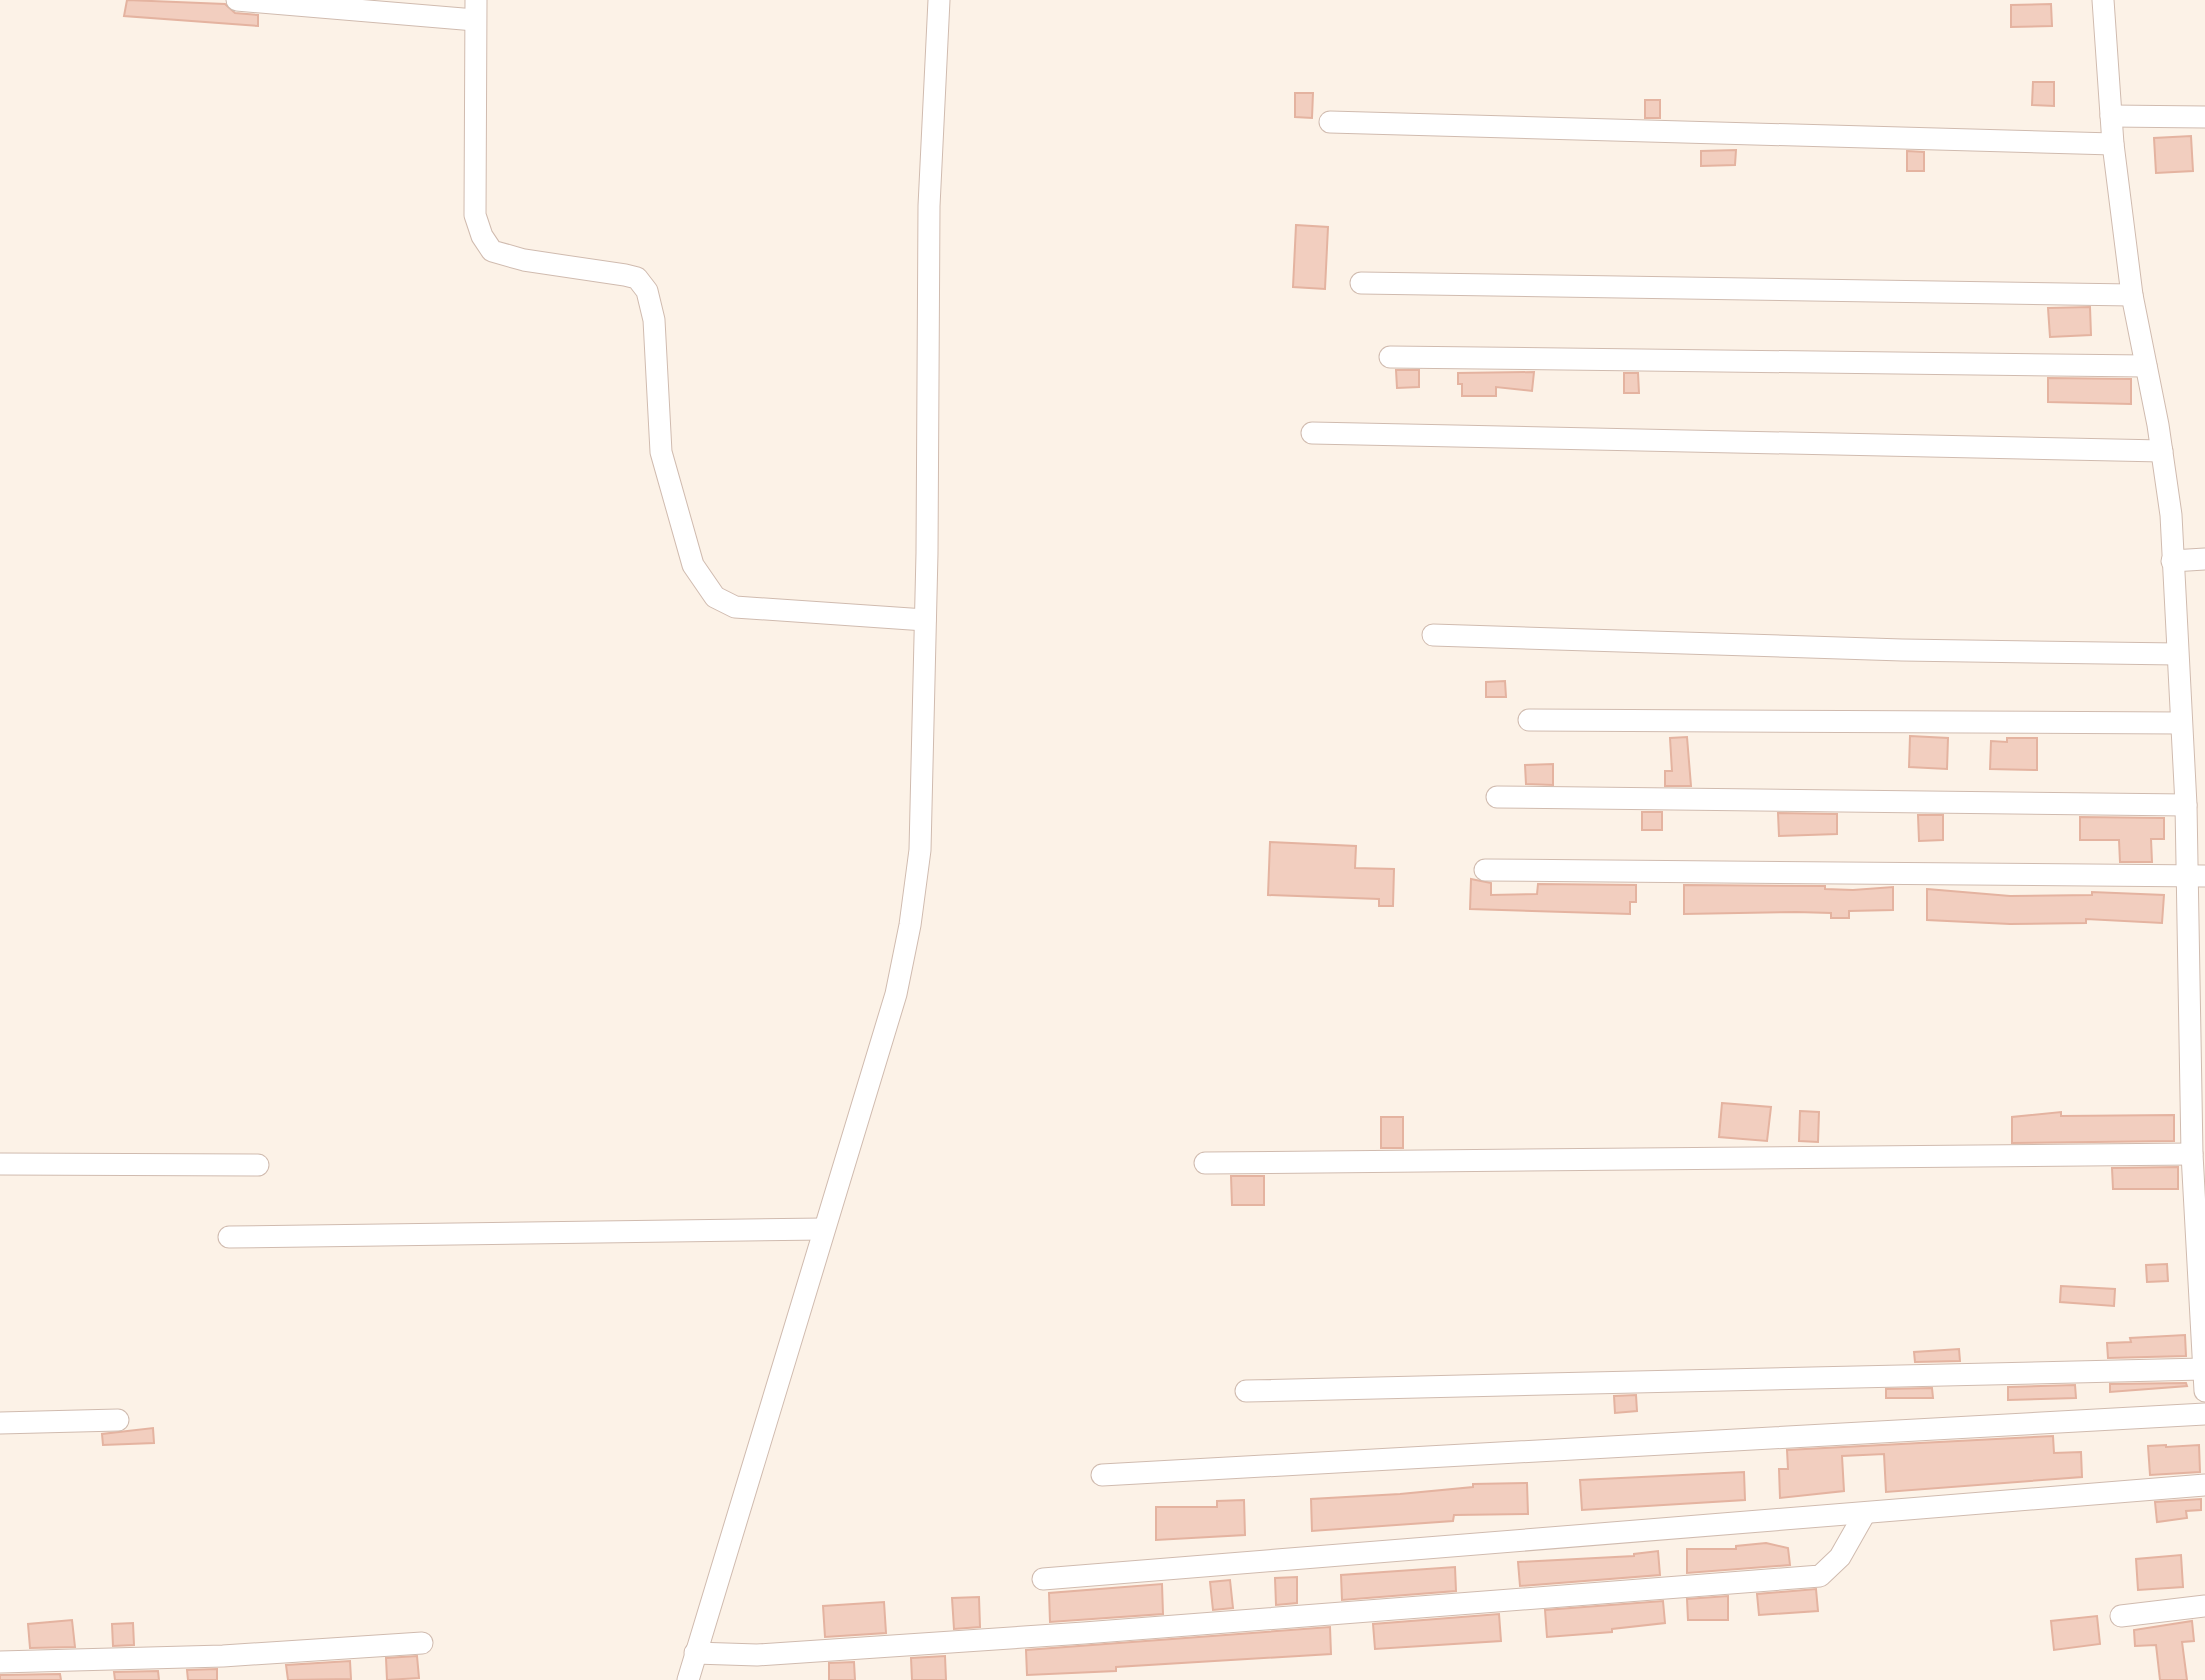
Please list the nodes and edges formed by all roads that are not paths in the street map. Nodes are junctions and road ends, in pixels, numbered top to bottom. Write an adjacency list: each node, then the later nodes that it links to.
1 (237, 0): 4 (street)
2 (939, 0): 17 (street)
3 (2103, 0): 5 (street)
4 (476, 10): 17 (street)
5 (2111, 116): 6 (street); 8 (street)
6 (2205, 117)
7 (1330, 122): 8 (street)
8 (2113, 144): 10 (street)
9 (1361, 283): 10 (street)
10 (2132, 296): 12 (street)
11 (1390, 356): 12 (street)
12 (2146, 366): 14 (street)
13 (1312, 433): 14 (street)
14 (2162, 451): 16 (street)
15 (2205, 559): 16 (street)
16 (2172, 561): 19 (street)
17 (925, 620): 30 (street)
18 (1433, 635): 19 (street)
19 (2177, 654): 21 (street)
20 (1529, 720): 21 (street)
21 (2181, 723): 23 (street)
22 (1497, 797): 23 (street)
23 (2186, 805): 25 (street)
24 (1485, 870): 25 (street)
25 (2197, 877): 26 (street)
26 (2192, 1154): 27 (street); 32 (street)
27 (1205, 1163)
28 (0, 1164): 29 (street)
29 (258, 1165)
30 (824, 1229): 31 (street); 46 (street)
31 (229, 1237)
32 (2204, 1345): 33 (street)
33 (2203, 1369): 34 (street); 35 (street)
34 (1246, 1391)
35 (2205, 1391)
36 (2205, 1414): 39 (street)
37 (118, 1420): 38 (street)
38 (0, 1423)
39 (1102, 1475)
40 (2205, 1485): 41 (street)
41 (1866, 1513): 42 (street); 46 (street)
42 (1043, 1579)
43 (2205, 1606): 44 (street)
44 (2121, 1616)
45 (422, 1643): 47 (street)
46 (704, 1653): 48 (street)
47 (0, 1662)
48 (688, 1680)

